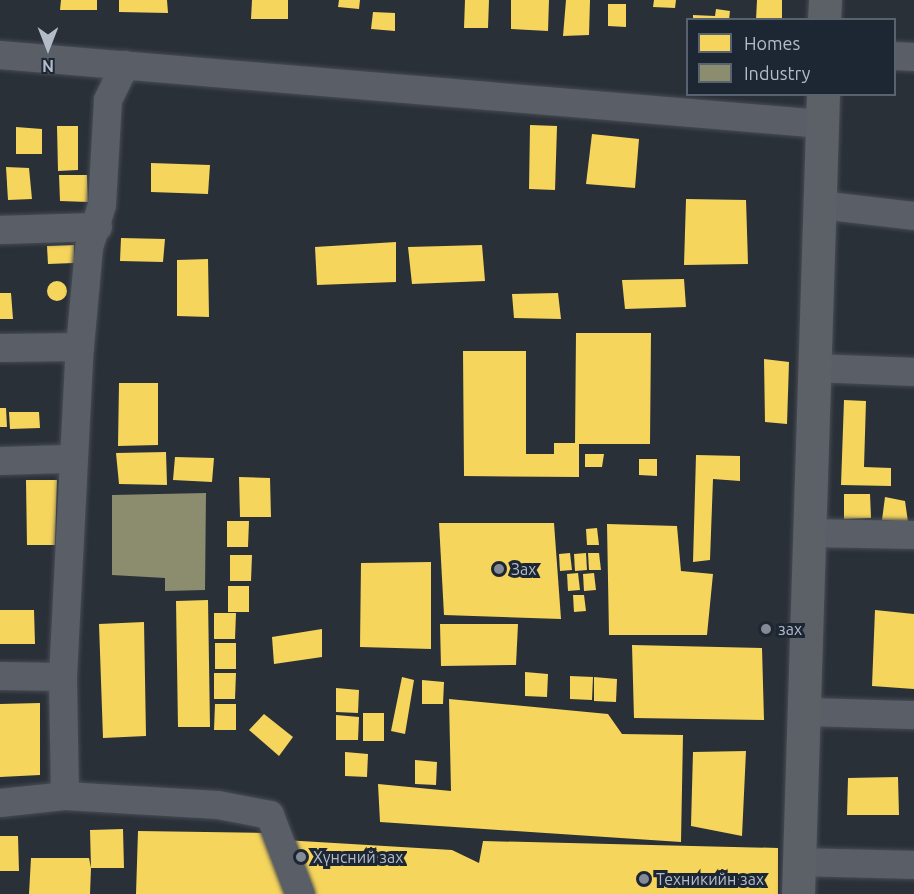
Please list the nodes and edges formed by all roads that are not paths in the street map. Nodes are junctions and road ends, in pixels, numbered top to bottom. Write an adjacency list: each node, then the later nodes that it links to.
1 (825, 0): 2 (main road)
2 (825, 18)
3 (0, 55): 6 (street)
4 (896, 56): 5 (street)
5 (914, 57)
6 (125, 65): 7 (street); 10 (street)
7 (823, 109): 8 (main road)
8 (820, 205): 9 (street); 14 (main road)
9 (914, 216)
10 (98, 227): 11 (street); 12 (street)
11 (0, 230)
12 (80, 346): 13 (street); 21 (street)
13 (0, 348)
14 (815, 368): 15 (street); 18 (main road)
15 (914, 372)
16 (66, 459): 17 (street)
17 (0, 461)
18 (810, 533): 19 (street); 22 (main road)
19 (914, 535)
20 (0, 676): 21 (street)
21 (63, 677): 24 (street)
22 (804, 712): 23 (street); 27 (main road)
23 (914, 715)
24 (65, 796): 25 (street); 28 (street)
25 (0, 803)
26 (914, 865): 27 (street)
27 (799, 878)
28 (300, 894)

